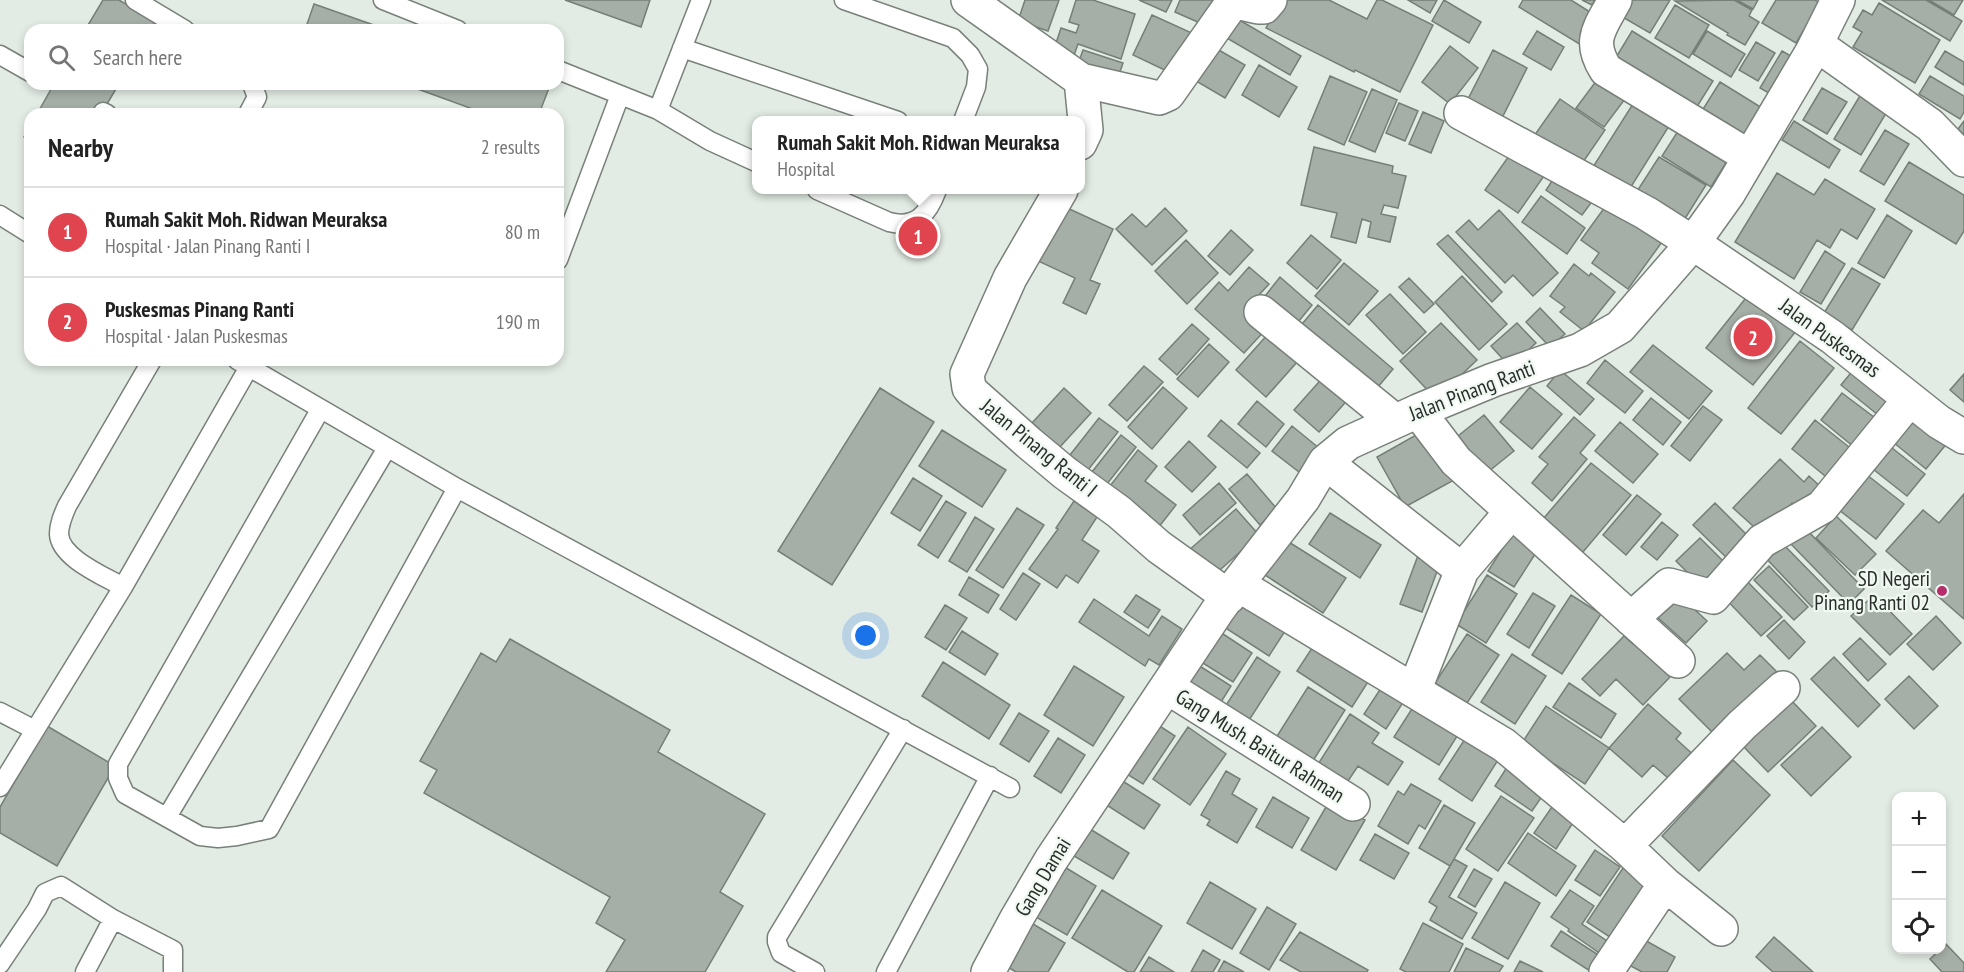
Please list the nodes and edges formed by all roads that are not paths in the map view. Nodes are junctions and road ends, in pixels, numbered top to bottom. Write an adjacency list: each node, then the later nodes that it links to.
1 (135, 0): 9 (lane)
2 (383, 0): 10 (lane)
3 (701, 0): 12 (lane)
4 (844, 0): 23 (lane)
5 (968, 0): 16 (street)
6 (1270, 0): 16 (street)
7 (1615, 0): 25 (street)
8 (1830, 3): 11 (street, Jalan Pinang Ranti)
9 (175, 24)
10 (443, 24)
11 (1816, 44): 25 (street, Jalan Pinang Ranti); 27 (street)
12 (682, 48): 20 (lane); 22 (lane)
13 (0, 55): 14 (lane)
14 (24, 69)
15 (564, 72): 18 (lane)
16 (1081, 80): 24 (street)
17 (254, 90): 19 (lane)
18 (620, 95): 20 (lane); 34 (lane)
19 (251, 108)
20 (658, 110): 26 (lane)
21 (1461, 113): 33 (street, Jalan Puskesmas)
22 (886, 116)
23 (965, 116)
24 (1085, 116)
25 (1750, 157): 33 (street, Jalan Pinang Ranti)
26 (752, 160)
27 (1964, 160)
28 (828, 194): 29 (lane)
29 (935, 194)
30 (1058, 194): 49 (street, Jalan Pinang Ranti I)
31 (0, 215): 32 (lane)
32 (24, 230)
33 (1693, 243): 39 (street, Jalan Puskesmas); 41 (street, Jalan Pinang Ranti)
34 (564, 245)
35 (1261, 312): 41 (street)
36 (149, 366): 48 (lane)
37 (242, 366): 48 (lane)
38 (246, 366): 40 (lane)
39 (1910, 399): 42 (street, Jalan Puskesmas); 50 (street)
40 (320, 410): 43 (lane); 63 (lane)
41 (1406, 416): 44 (street, Jalan Pinang Ranti); 46 (street)
42 (1964, 437)
43 (387, 448): 45 (lane); 63 (lane)
44 (1326, 462): 47 (street); 49 (street, Jalan Pinang Ranti)
45 (457, 488): 56 (lane); 63 (lane)
46 (1511, 512): 47 (street); 50 (street)
47 (1462, 570): 54 (street)
48 (123, 587): 57 (lane)
49 (1233, 590): 52 (street, Jalan Pinang Ranti); 54 (street, Jalan Pinang Ranti I)
50 (1631, 619): 51 (street)
51 (1678, 661)
52 (1167, 687): 59 (street, Jalan Pinang Ranti); 62 (street, Gang Mush. Baitur Rahman)
53 (1783, 688): 64 (street)
54 (1414, 691): 64 (street, Jalan Pinang Ranti I)
55 (0, 712): 57 (lane)
56 (903, 729): 58 (lane); 71 (lane)
57 (35, 730): 60 (lane)
58 (990, 776): 61 (lane); 72 (lane)
59 (1102, 784): 73 (street, Gang Damai)
60 (0, 787)
61 (1010, 788)
62 (1353, 804)
63 (167, 818)
64 (1625, 846): 65 (street, Jalan Pinang Ranti I)
65 (1665, 884): 67 (street, Jalan Pinang Ranti I); 74 (street)
66 (113, 919): 68 (lane); 69 (lane); 70 (lane)
67 (1721, 929)
68 (0, 964)
69 (86, 972)
70 (173, 972)
71 (815, 972)
72 (885, 972)
73 (988, 972)
74 (1606, 972)

